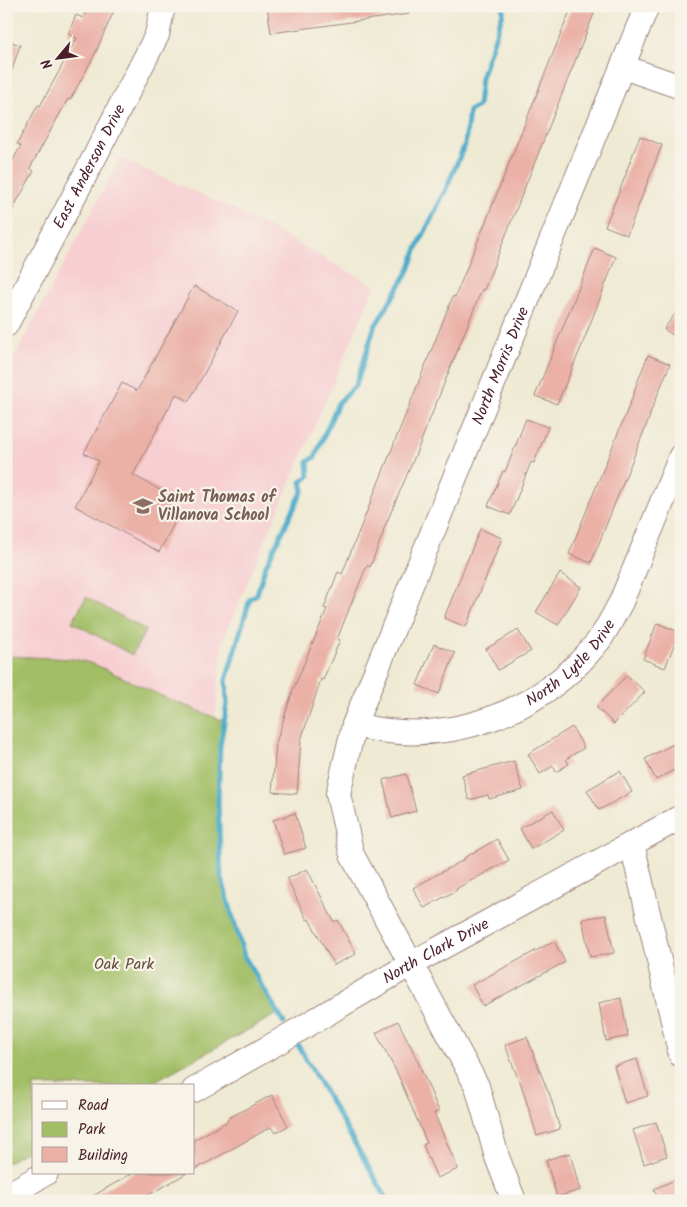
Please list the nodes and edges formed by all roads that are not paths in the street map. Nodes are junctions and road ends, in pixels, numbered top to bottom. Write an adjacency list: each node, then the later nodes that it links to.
1 (163, 6): 5 (street, East Anderson Drive)
2 (647, 6): 3 (street, North Morris Drive)
3 (623, 67): 4 (street); 7 (street, North Morris Drive)
4 (681, 87)
5 (6, 325)
6 (681, 456): 7 (street, North Lytle Drive)
7 (354, 725): 10 (street, North Morris Drive)
8 (681, 817): 9 (street, North Clark Drive)
9 (632, 844): 10 (street, North Clark Drive); 11 (street)
10 (411, 964): 12 (street, North Clark Drive); 15 (street, North Morris Drive)
11 (681, 1055)
12 (195, 1089)
13 (44, 1174): 14 (street)
14 (6, 1196)
15 (514, 1201)

